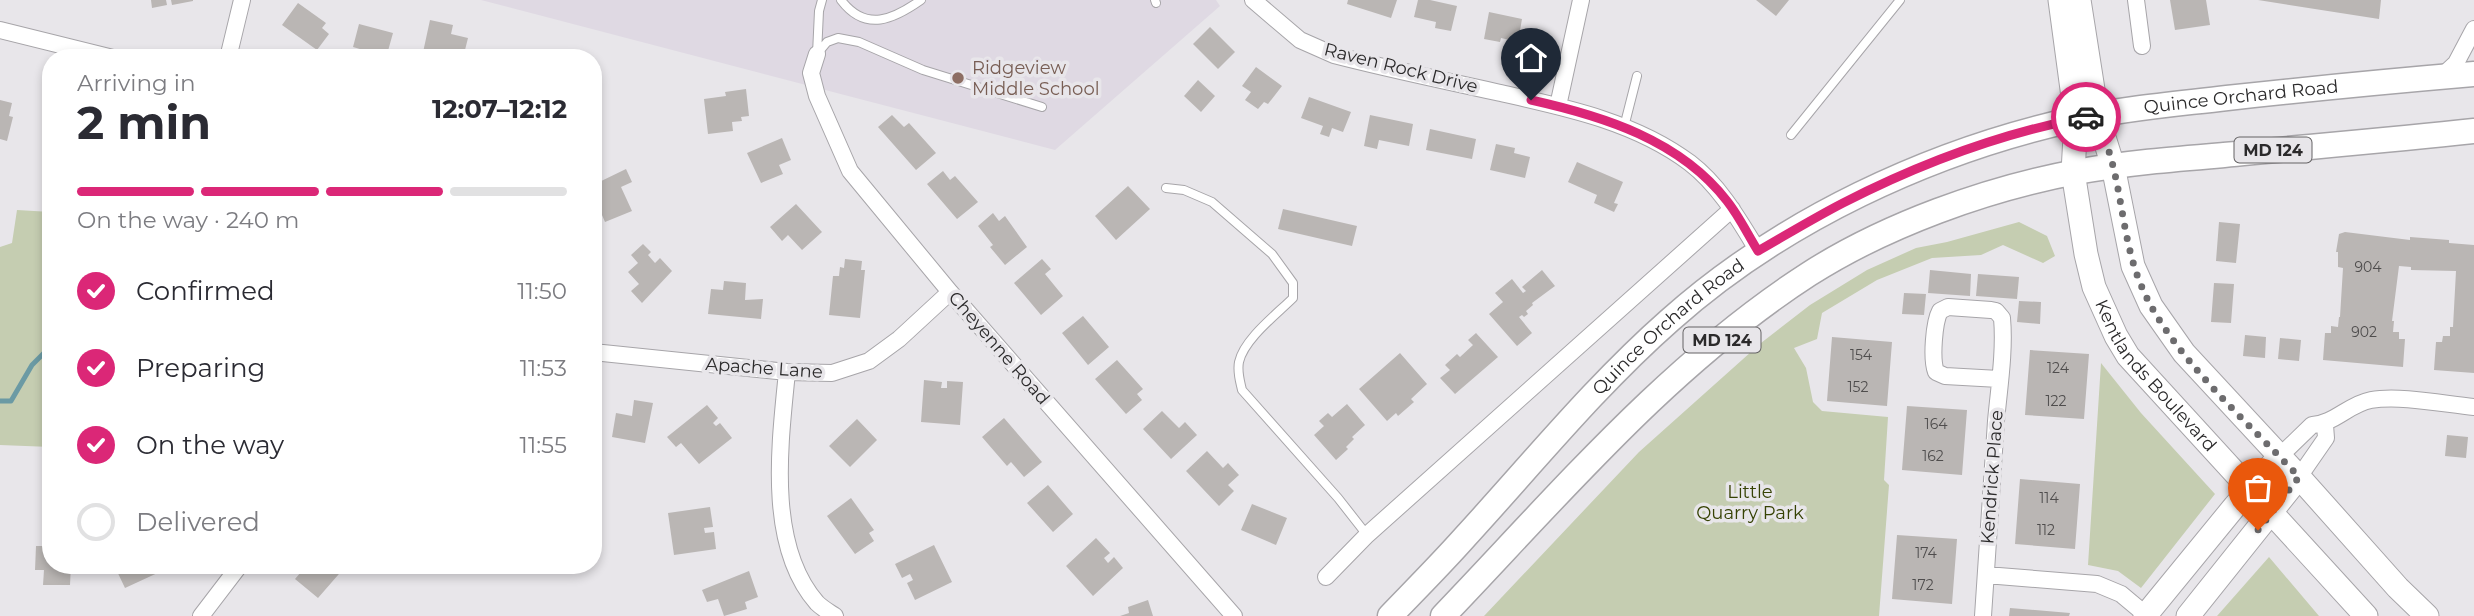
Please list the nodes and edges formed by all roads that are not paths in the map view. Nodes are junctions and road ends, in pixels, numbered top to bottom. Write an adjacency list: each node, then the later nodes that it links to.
1 (242, 0): 15 (street)
2 (822, 0): 16 (lane)
3 (841, 0): 4 (lane)
4 (921, 0)
5 (1252, 0): 20 (street, Raven Rock Drive)
6 (1581, 0): 20 (street)
7 (1900, 0): 25 (lane)
8 (2060, 0): 22 (street)
9 (2079, 0): 22 (street)
10 (2136, 0): 13 (street)
11 (2474, 29): 19 (street)
12 (0, 30): 14 (street)
13 (2143, 46)
14 (77, 49)
15 (230, 49)
16 (817, 54): 21 (lane); 31 (street, Cheyenne Road)
17 (2474, 74): 19 (main road, Quince Orchard Road / MD 124)
18 (1637, 76): 23 (lane)
19 (2441, 77): 22 (main road, Quince Orchard Road / MD 124)
20 (1558, 106): 23 (street, Raven Rock Drive)
21 (1042, 107)
22 (2086, 117): 26 (street, Kentlands Boulevard); 27 (street, Kentlands Boulevard); 30 (main road, Quince Orchard Road / MD 124)
23 (1624, 127): 29 (street, Raven Rock Drive)
24 (2474, 131): 26 (main road, MD 124)
25 (1791, 135)
26 (2113, 166): 27 (main road, MD 124); 37 (street, Kentlands Boulevard)
27 (2073, 172): 39 (street, Kentlands Boulevard); 49 (main road, MD 124)
28 (1166, 188): 41 (lane)
29 (1732, 209): 30 (street, Raven Rock Drive); 41 (street)
30 (1758, 251): 48 (main road, Quince Orchard Road / MD 124)
31 (950, 292): 33 (street, Apache Lane); 47 (street, Cheyenne Road)
32 (602, 353): 33 (street, Apache Lane)
33 (787, 372): 46 (street)
34 (1999, 379): 34 (street, Kendrick Place); 43 (street, Kendrick Place)
35 (2474, 407): 36 (street)
36 (2325, 425): 37 (street); 38 (street)
37 (2280, 456): 38 (street, Kentlands Boulevard); 39 (street)
38 (2299, 477): 40 (street); 54 (street, Kentlands Boulevard)
39 (2250, 489): 40 (street, Kentlands Boulevard); 51 (street)
40 (2271, 513): 52 (street); 53 (street, Kentlands Boulevard)
41 (1367, 535): 44 (street)
42 (233, 574): 45 (street)
43 (1986, 575): 50 (street, Kendrick Place); 51 (street)
44 (1325, 577)
45 (201, 616)
46 (835, 616)
47 (1234, 616)
48 (1391, 616)
49 (1443, 616)
50 (1983, 616)
51 (2145, 616)
52 (2188, 616)
53 (2366, 616)
54 (2427, 616)

